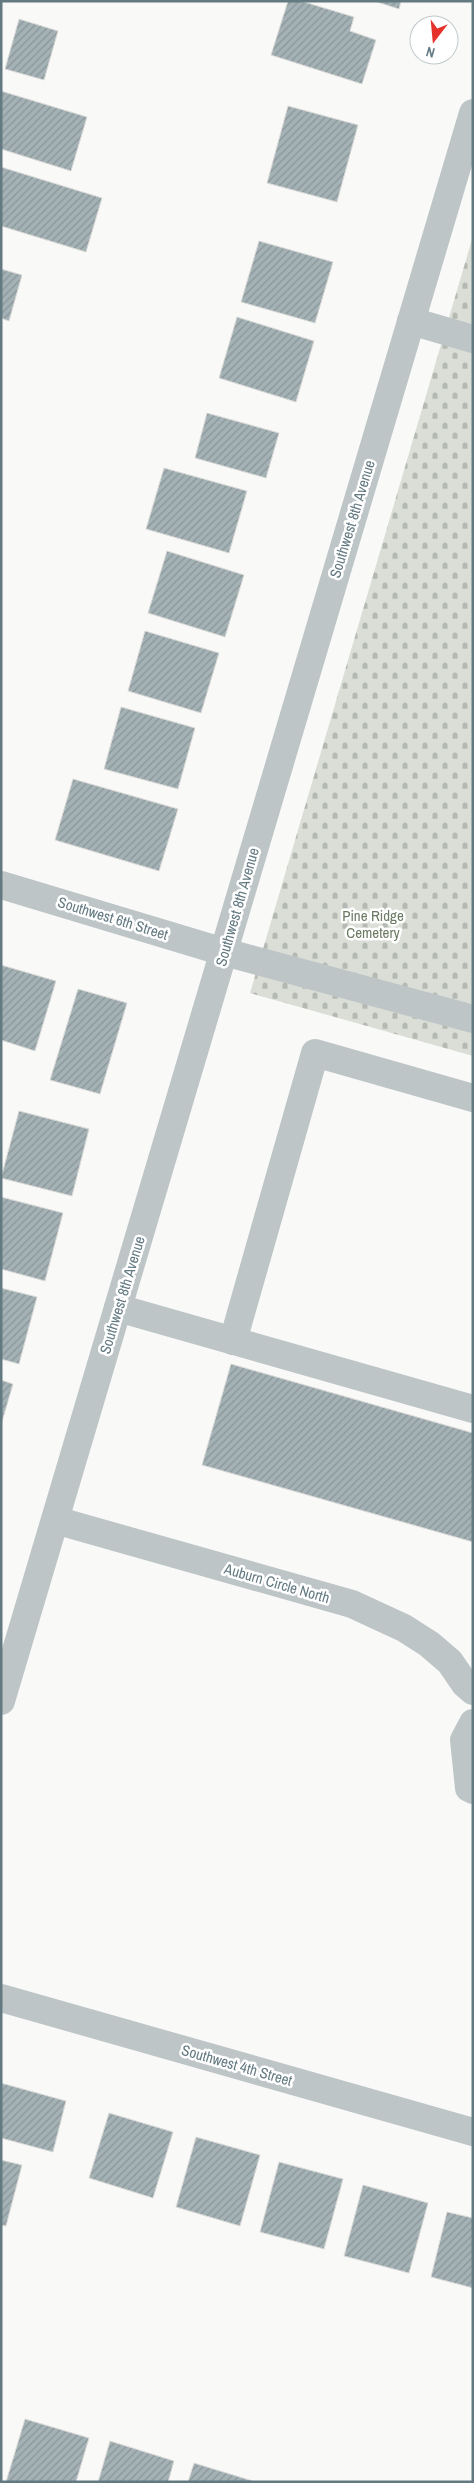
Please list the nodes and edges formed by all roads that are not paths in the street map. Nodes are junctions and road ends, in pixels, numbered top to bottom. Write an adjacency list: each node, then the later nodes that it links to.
1 (473, 113): 2 (street, Southwest 8th Avenue)
2 (411, 321): 3 (street); 5 (street, Southwest 8th Avenue)
3 (473, 339)
4 (1, 885): 5 (street, Southwest 6th Street)
5 (224, 952): 6 (street, Southwest 6th Street); 8 (street, Southwest 8th Avenue)
6 (473, 1019)
7 (473, 1098): 9 (street)
8 (118, 1308): 9 (street); 11 (street, Southwest 8th Avenue)
9 (233, 1340): 10 (street)
10 (473, 1409)
11 (55, 1520): 12 (street, Auburn Circle North); 13 (street, Southwest 8th Avenue)
12 (473, 1691)
13 (1, 1701)
14 (473, 1723): 15 (street)
15 (473, 1790)
16 (1, 1998): 17 (street, Southwest 4th Street)
17 (473, 2132)

